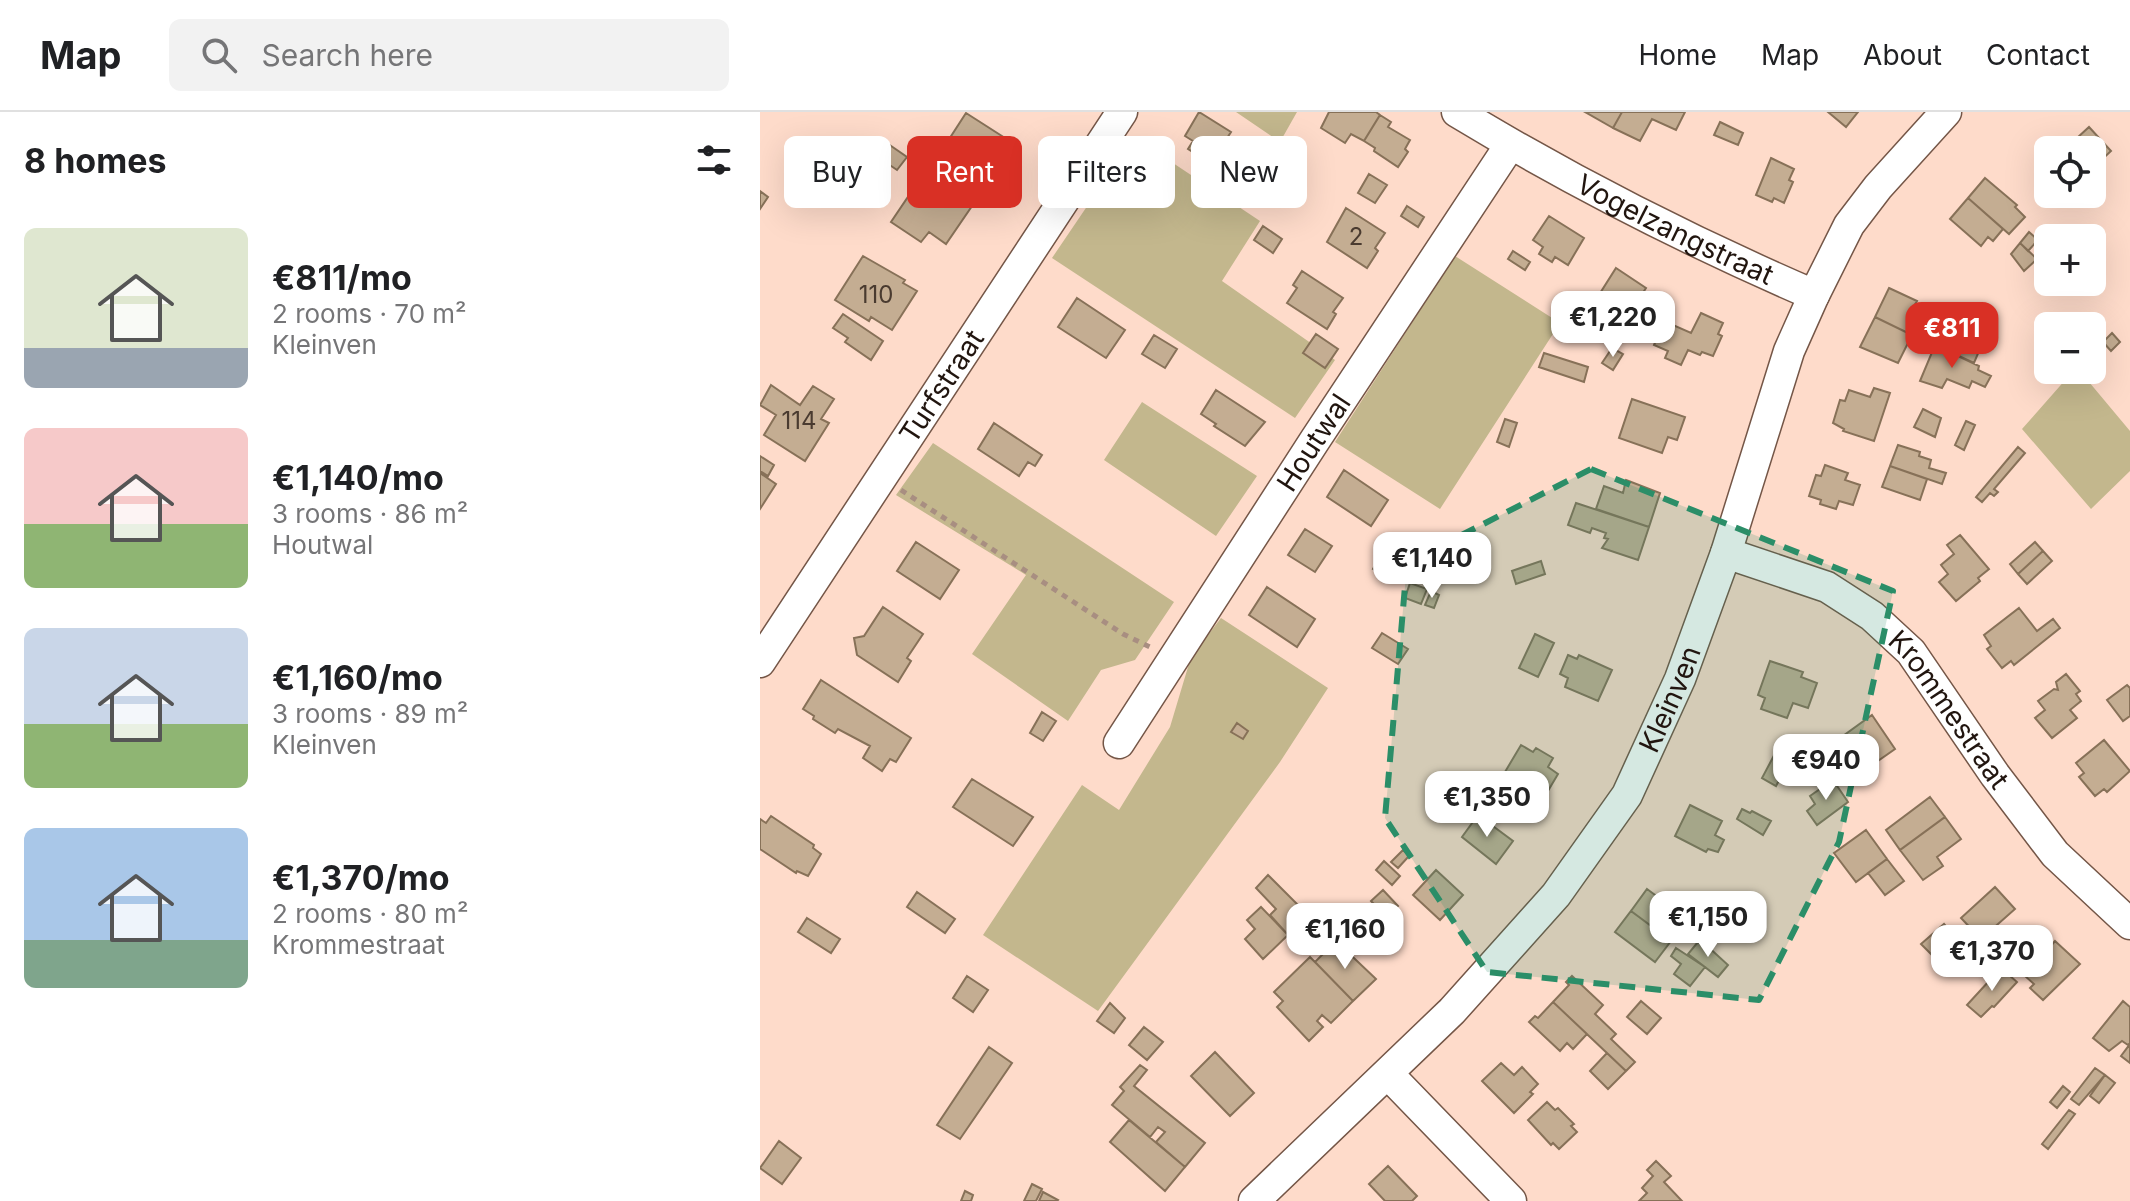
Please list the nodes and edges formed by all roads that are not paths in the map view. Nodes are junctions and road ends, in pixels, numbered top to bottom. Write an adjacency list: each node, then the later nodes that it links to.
1 (1122, 112): 7 (street, Turfstraat)
2 (1457, 112): 4 (street, Vogelzangstraat)
3 (1946, 112): 5 (street, Kleinven)
4 (1510, 145): 5 (street, Vogelzangstraat); 8 (street, Houtwal)
5 (1814, 295): 6 (street, Kleinven)
6 (1726, 553): 9 (street, Krommestraat); 10 (street, Kleinven)
7 (760, 662)
8 (1119, 743)
9 (2130, 924)
10 (1388, 1074): 11 (street, Kleinven); 12 (street)
11 (1254, 1201)
12 (1511, 1201)

